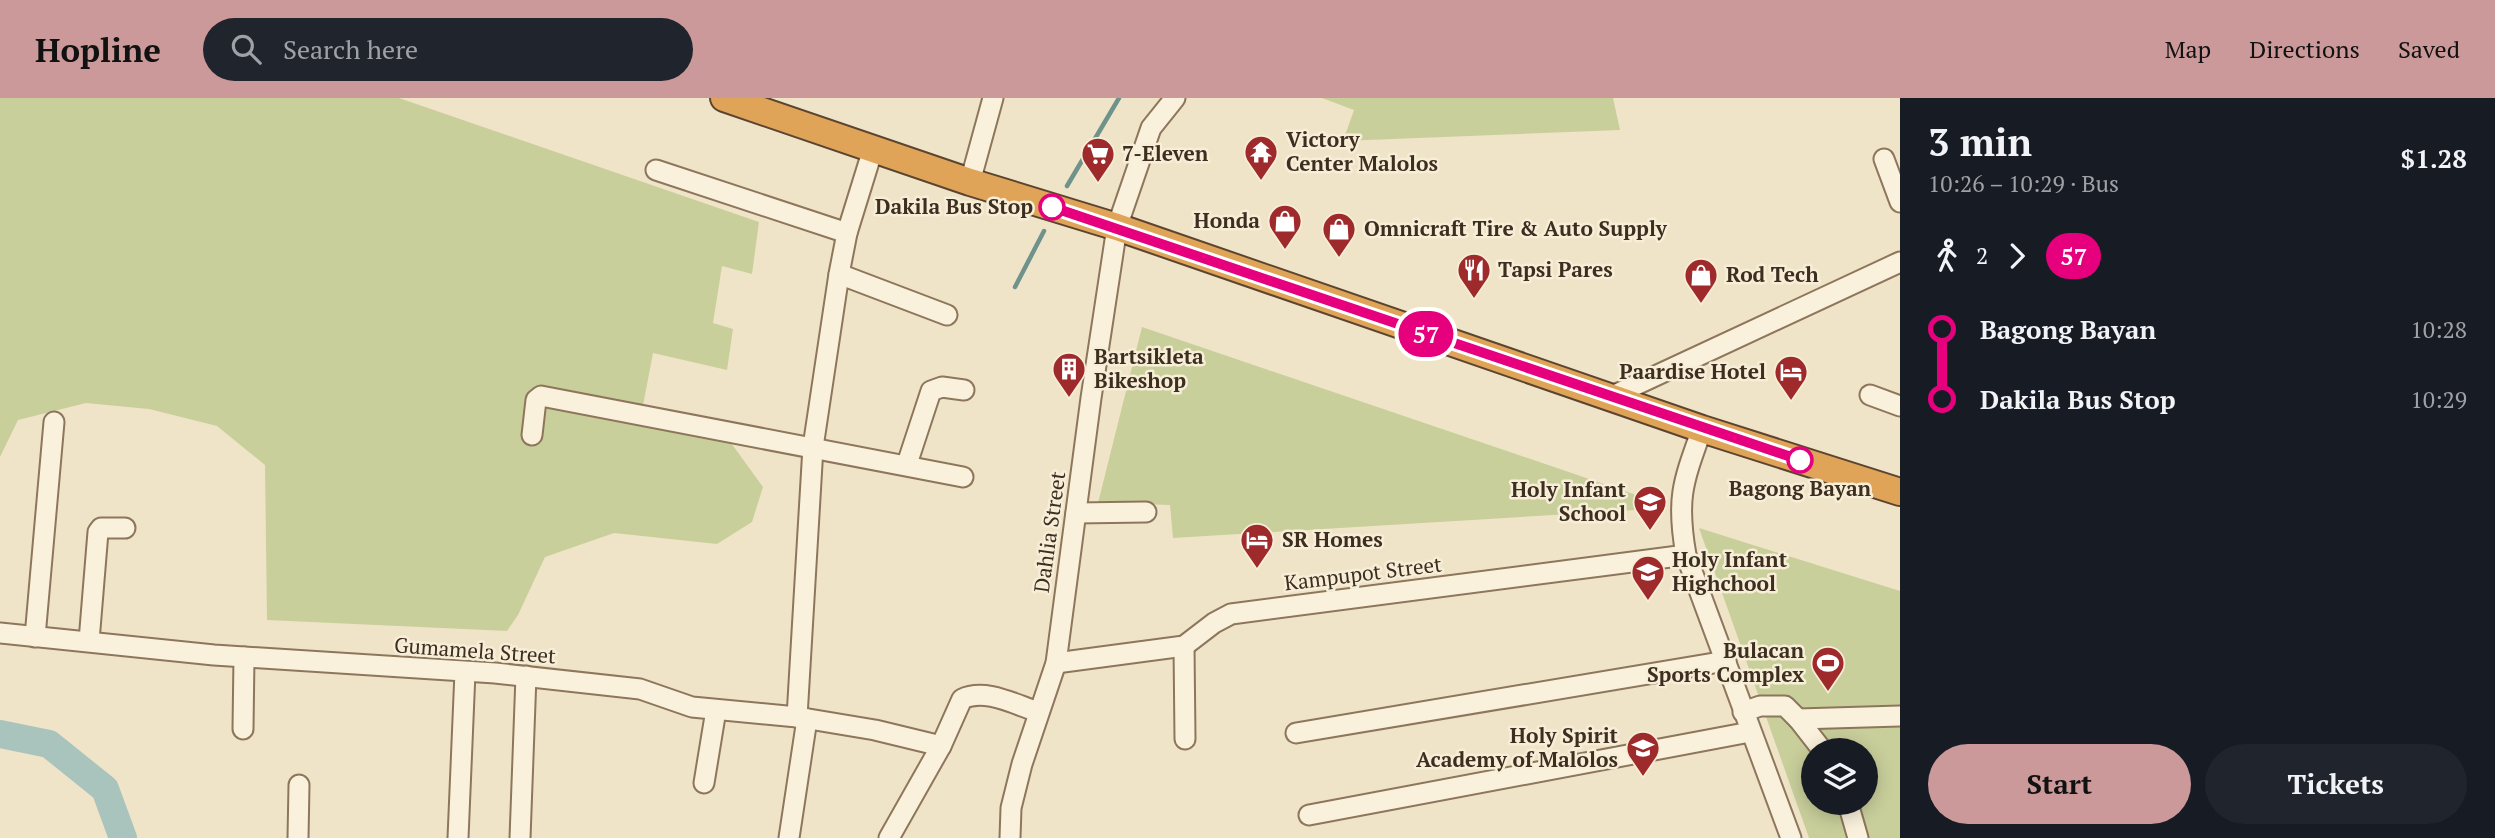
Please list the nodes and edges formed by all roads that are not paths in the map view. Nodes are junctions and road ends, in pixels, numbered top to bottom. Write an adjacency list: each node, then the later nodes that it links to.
1 (724, 98): 4 (highway)
2 (993, 98): 7 (street)
3 (1175, 98): 9 (street, Dahlia Street)
4 (873, 149): 7 (highway); 10 (street)
5 (1884, 159): 8 (street)
6 (656, 170): 10 (street)
7 (970, 182): 9 (highway)
8 (1900, 202)
9 (1117, 227): 16 (highway); 26 (street, Dahlia Street)
10 (847, 233): 12 (street)
11 (1900, 262): 16 (street)
12 (839, 274): 13 (street); 21 (street)
13 (947, 315)
14 (964, 390): 22 (street)
15 (1870, 395): 17 (street)
16 (1608, 398): 19 (highway)
17 (1900, 406)
18 (54, 422): 30 (street)
19 (1702, 429): 24 (highway); 28 (street)
20 (532, 435): 21 (street)
21 (813, 447): 22 (street); 42 (street)
22 (907, 464): 23 (street)
23 (963, 477)
24 (1900, 492)
25 (1146, 512): 26 (street)
26 (1076, 513): 35 (street, Dahlia Street)
27 (125, 528): 31 (street)
28 (1686, 555): 32 (street, Kampupot Street); 34 (street)
29 (0, 632): 30 (street, Gumamela Street)
30 (35, 637): 31 (street, Gumamela Street)
31 (89, 641): 33 (street, Gumamela Street)
32 (1184, 646): 35 (street, Kampupot Street); 48 (street)
33 (244, 657): 36 (street, Gumamela Street); 44 (street)
34 (1726, 661): 40 (street); 46 (street)
35 (1056, 663): 39 (street, Dahlia Street)
36 (465, 672): 37 (street, Gumamela Street); 55 (street)
37 (526, 676): 38 (street, Gumamela Street); 56 (street)
38 (716, 710): 42 (street, Gumamela Street); 50 (street)
39 (1038, 712): 49 (street); 59 (street, Dahlia Street)
40 (1743, 712): 43 (street); 45 (street)
41 (1900, 716): 43 (street)
42 (802, 718): 49 (street, Gumamela Street); 57 (street)
43 (1798, 719): 47 (street)
44 (243, 729)
45 (1750, 732): 52 (street); 60 (street)
46 (1296, 733)
47 (1813, 738)
48 (1185, 739)
49 (941, 746): 58 (street)
50 (704, 783)
51 (299, 785): 54 (street)
52 (1309, 815)
53 (1851, 815): 61 (street)
54 (298, 838)
55 (458, 838)
56 (520, 838)
57 (789, 838)
58 (890, 838)
59 (1010, 838)
60 (1791, 838)
61 (1858, 838)

